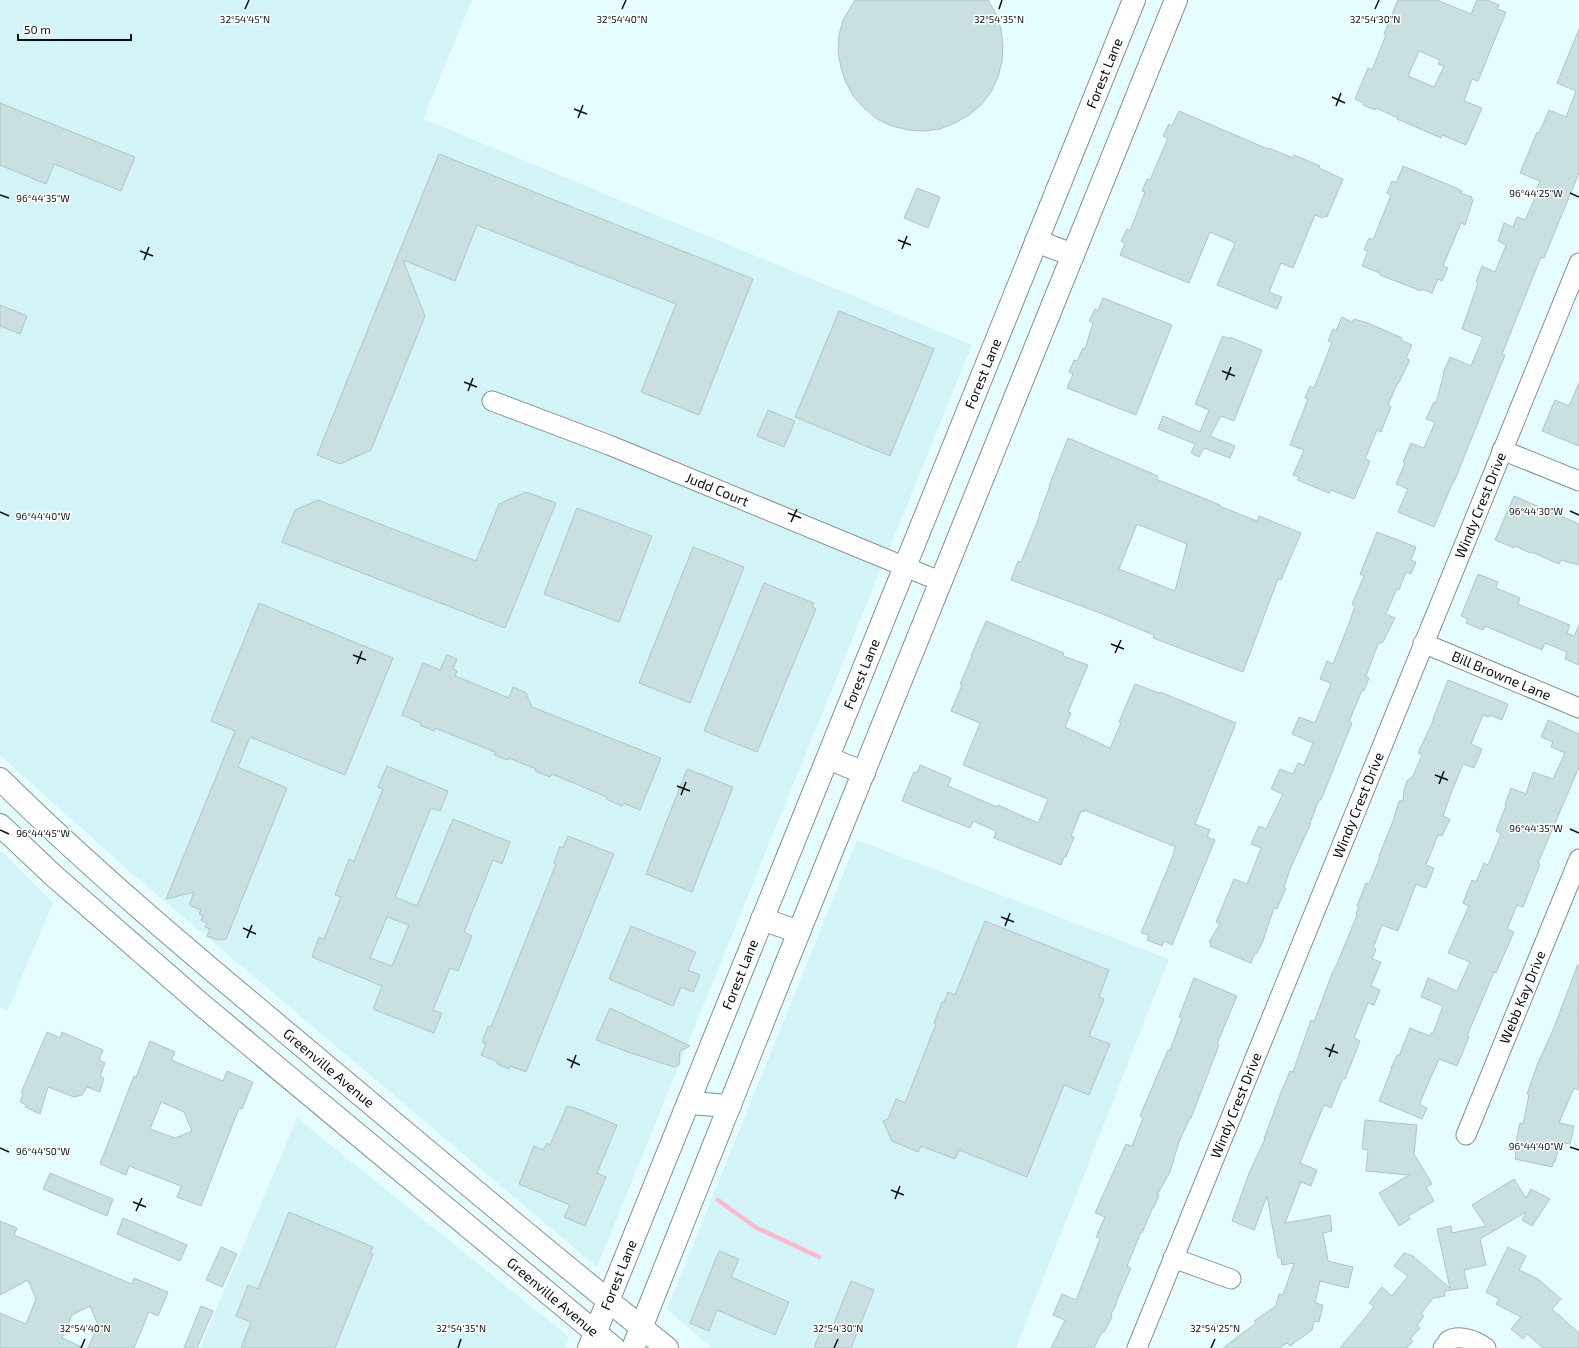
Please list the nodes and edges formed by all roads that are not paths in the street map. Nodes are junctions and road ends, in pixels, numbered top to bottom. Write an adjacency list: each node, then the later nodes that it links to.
1 (1134, 0): 3 (main road, Forest Lane)
2 (1176, 0): 4 (main road)
3 (1036, 241): 4 (main road); 9 (main road, Forest Lane)
4 (1073, 255): 10 (main road)
5 (1579, 263): 7 (street, Windy Crest Drive)
6 (492, 401): 9 (street, Judd Court)
7 (1502, 450): 8 (street); 11 (street, Windy Crest Drive)
8 (1579, 481)
9 (905, 567): 10 (street, Judd Court); 13 (main road, Forest Lane)
10 (942, 582): 14 (main road)
11 (1423, 643): 12 (street, Bill Browne Lane); 27 (street, Windy Crest Drive)
12 (1579, 708)
13 (828, 758): 14 (main road); 18 (main road, Forest Lane)
14 (864, 773): 19 (main road)
15 (0, 779): 20 (main road, Greenville Avenue)
16 (0, 825): 21 (main road, Greenville Avenue)
17 (1579, 859): 26 (street, Webb Kay Drive)
18 (762, 919): 19 (main road); 23 (main road, Forest Lane)
19 (799, 932): 24 (main road)
20 (224, 980): 21 (main road); 22 (main road, Greenville Avenue)
21 (202, 1005): 25 (main road, Greenville Avenue)
22 (350, 1086): 25 (main road); 29 (main road, Greenville Avenue)
23 (688, 1103): 24 (main road); 29 (main road, Forest Lane)
24 (730, 1106): 30 (main road)
25 (328, 1110): 31 (main road, Greenville Avenue)
26 (1466, 1135)
27 (1173, 1258): 28 (street); 35 (street, Windy Crest Drive)
28 (1231, 1279)
29 (608, 1301): 30 (main road, Greenville Avenue); 31 (main road, Forest Lane)
30 (641, 1327): 33 (main road); 34 (main road, Greenville Avenue)
31 (592, 1340): 32 (main road, Greenville Avenue)
32 (614, 1348)
33 (633, 1348)
34 (667, 1348)
35 (1137, 1348)
36 (1443, 1348): 37 (street)
37 (1486, 1348)

